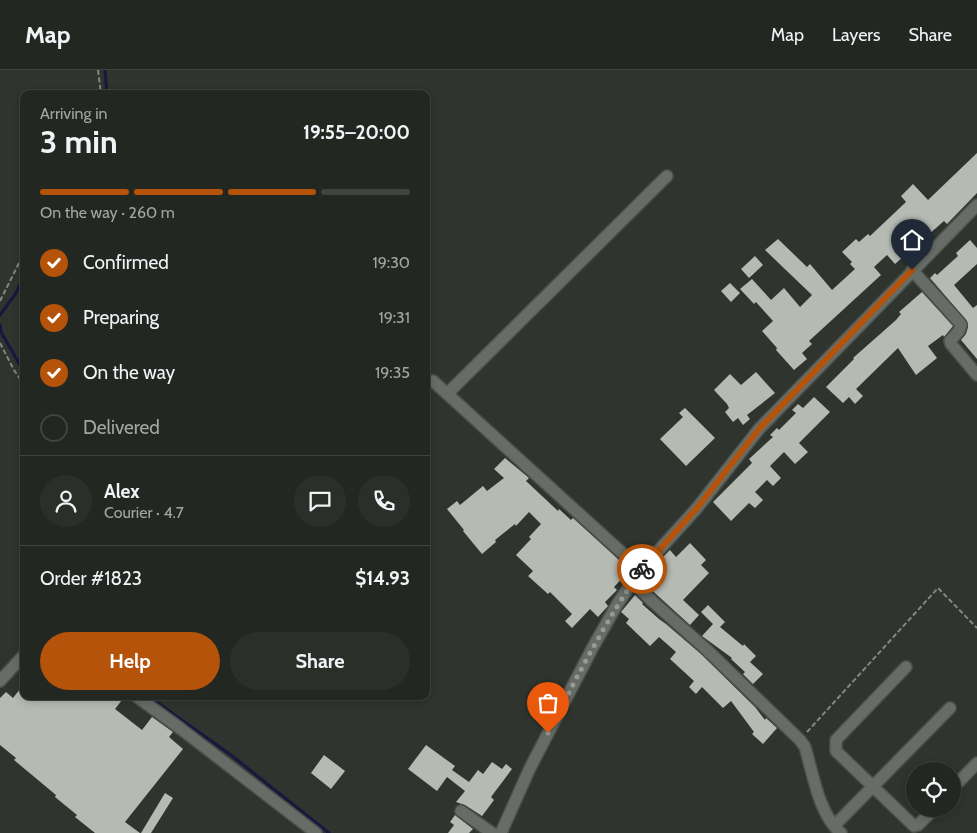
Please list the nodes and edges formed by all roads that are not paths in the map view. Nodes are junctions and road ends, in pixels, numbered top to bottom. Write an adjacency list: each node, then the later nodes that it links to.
1 (667, 176): 6 (street)
2 (977, 205): 3 (street)
3 (912, 270): 4 (street); 7 (street)
4 (977, 375)
5 (433, 381): 6 (street)
6 (447, 394): 7 (street)
7 (641, 570): 8 (street)
8 (633, 582): 19 (street); 22 (street)
9 (20, 660): 11 (street)
10 (906, 667): 16 (street)
11 (0, 682)
12 (141, 700): 20 (street)
13 (950, 708): 16 (street)
14 (977, 764): 15 (street)
15 (961, 780)
16 (873, 786): 18 (street); 19 (street)
17 (461, 811): 21 (street)
18 (926, 817)
19 (837, 830)
20 (316, 833)
21 (492, 833)
22 (502, 833)

